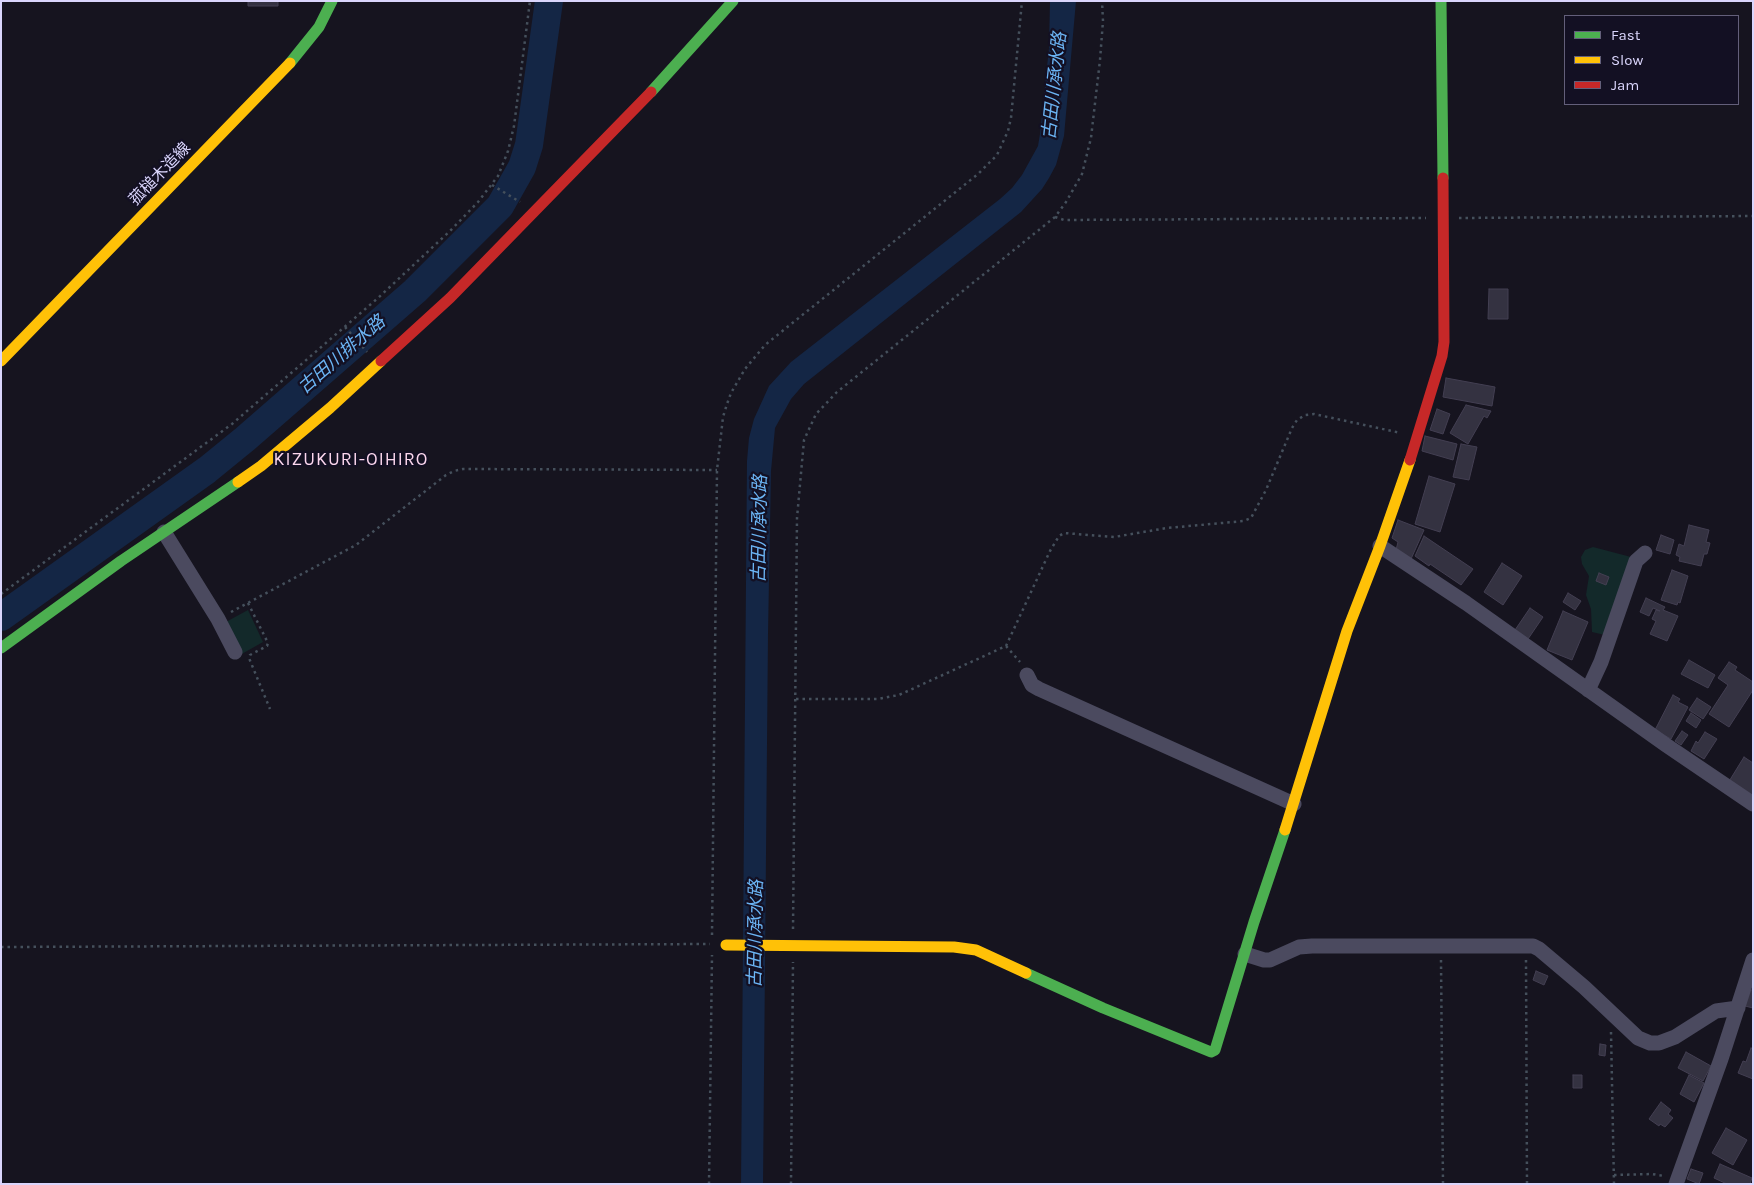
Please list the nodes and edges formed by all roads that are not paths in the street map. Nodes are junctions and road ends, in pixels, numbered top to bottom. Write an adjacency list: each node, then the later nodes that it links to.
1 (332, 1): 4 (street, 菰槌木造線)
2 (733, 1): 5 (street)
3 (1441, 1): 6 (street)
4 (1, 362)
5 (164, 532): 8 (street); 9 (street)
6 (1380, 546): 11 (street); 12 (street)
7 (1645, 553): 11 (street)
8 (1, 648)
9 (235, 652)
10 (1027, 675): 12 (street)
11 (1588, 690): 13 (street)
12 (1294, 804): 15 (street)
13 (1753, 804)
14 (726, 945): 15 (street)
15 (1245, 954): 17 (street)
16 (1753, 960): 17 (street)
17 (1738, 1008): 18 (street)
18 (1677, 1182)

